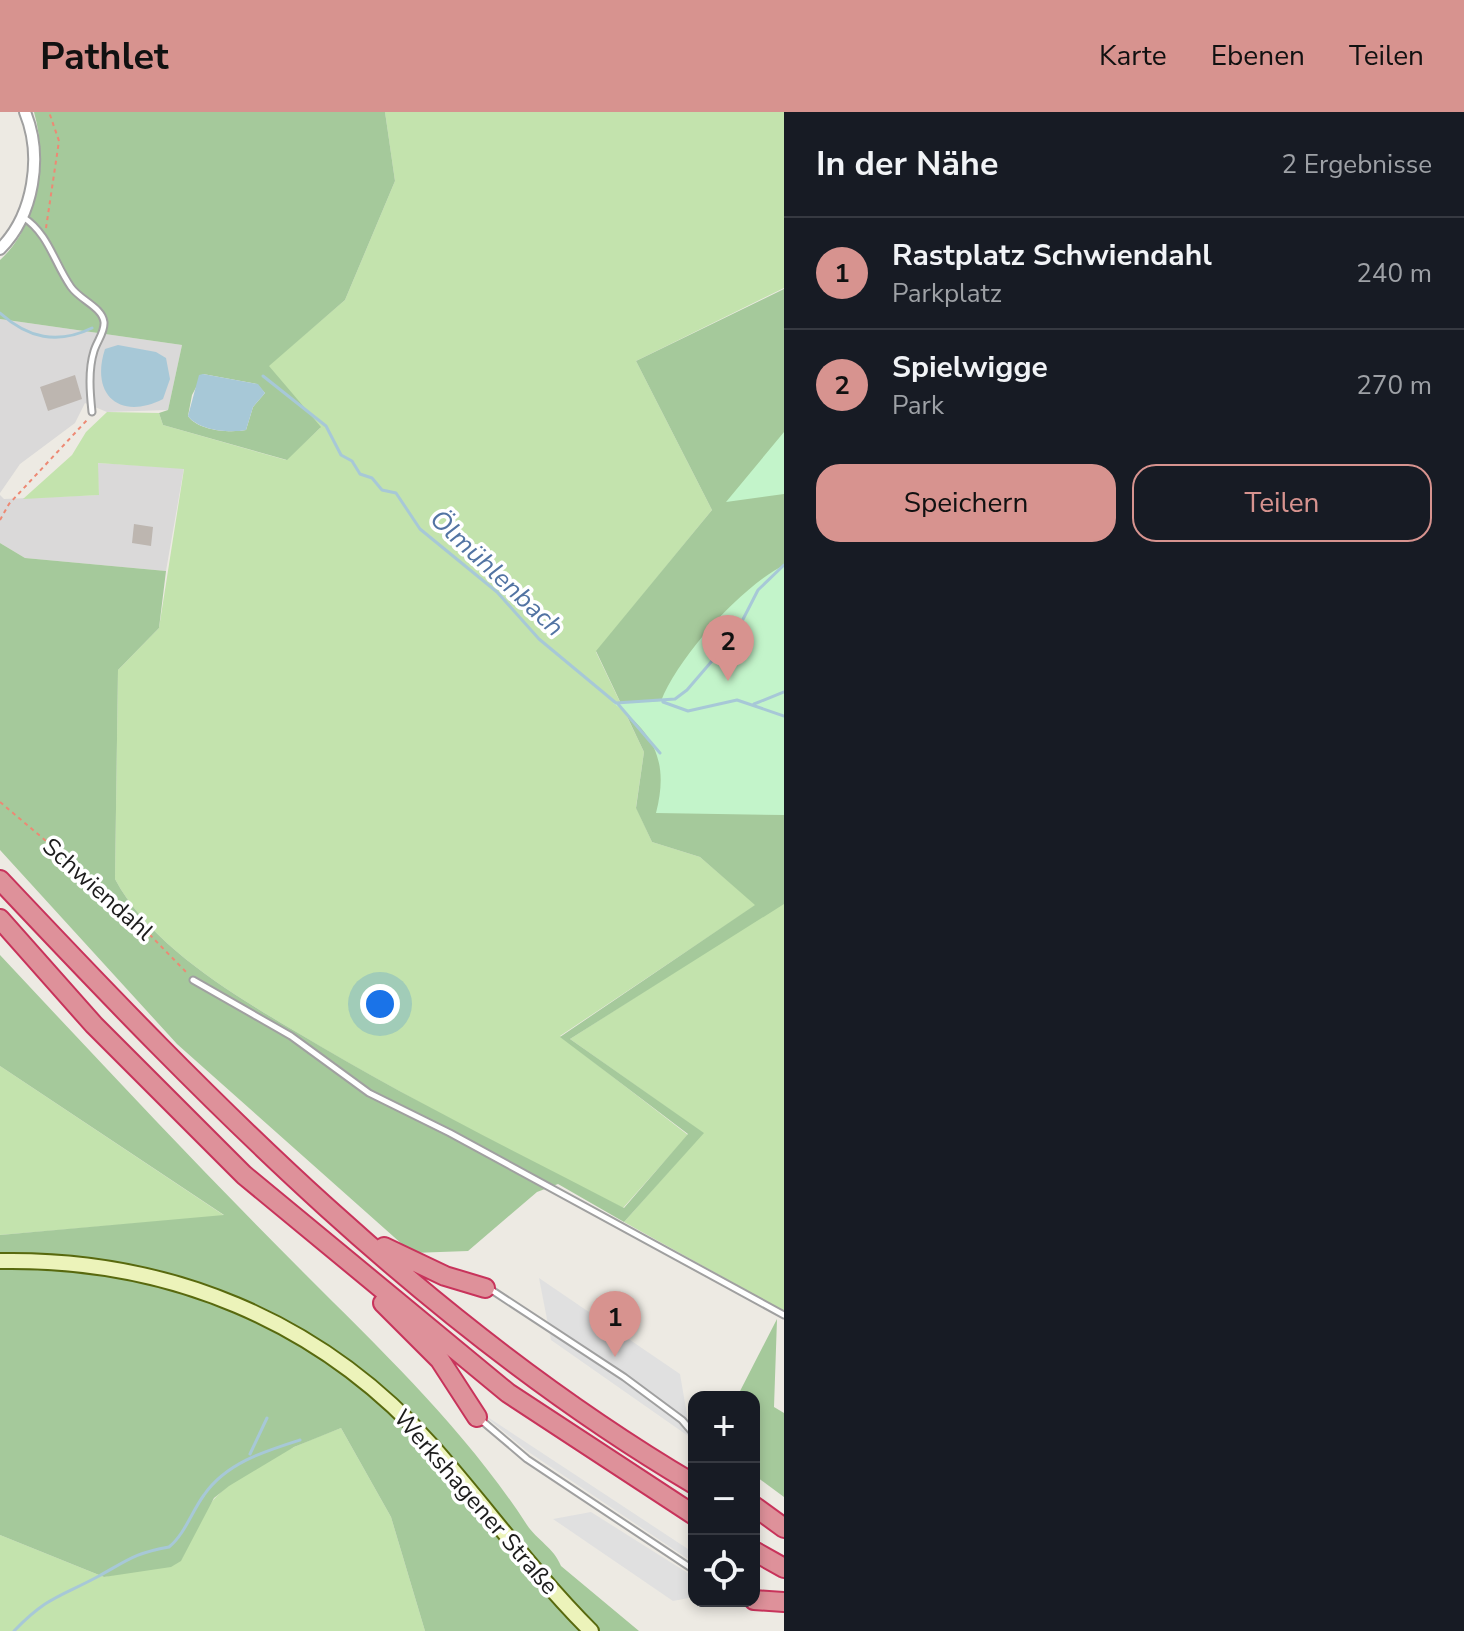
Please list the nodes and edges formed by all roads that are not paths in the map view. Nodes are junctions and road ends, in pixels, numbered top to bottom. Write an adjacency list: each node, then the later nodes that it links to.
1 (25, 112): 2 (street)
2 (23, 217): 3 (street); 4 (lane)
3 (0, 249)
4 (92, 412)
5 (0, 880): 8 (highway)
6 (0, 919): 10 (highway)
7 (193, 980): 12 (lane)
8 (345, 1223): 11 (highway); 15 (highway)
9 (0, 1261): 26 (main road, Werkshagener Straße)
10 (368, 1280): 13 (highway); 17 (highway)
11 (485, 1288): 14 (lane)
12 (784, 1315)
13 (477, 1417): 22 (lane)
14 (688, 1427)
15 (688, 1480)
16 (760, 1510): 19 (highway)
17 (688, 1511)
18 (760, 1524): 20 (highway)
19 (784, 1528)
20 (784, 1538)
21 (760, 1554): 23 (highway)
22 (688, 1566)
23 (784, 1568)
24 (760, 1600): 25 (highway)
25 (784, 1602)
26 (591, 1631)

